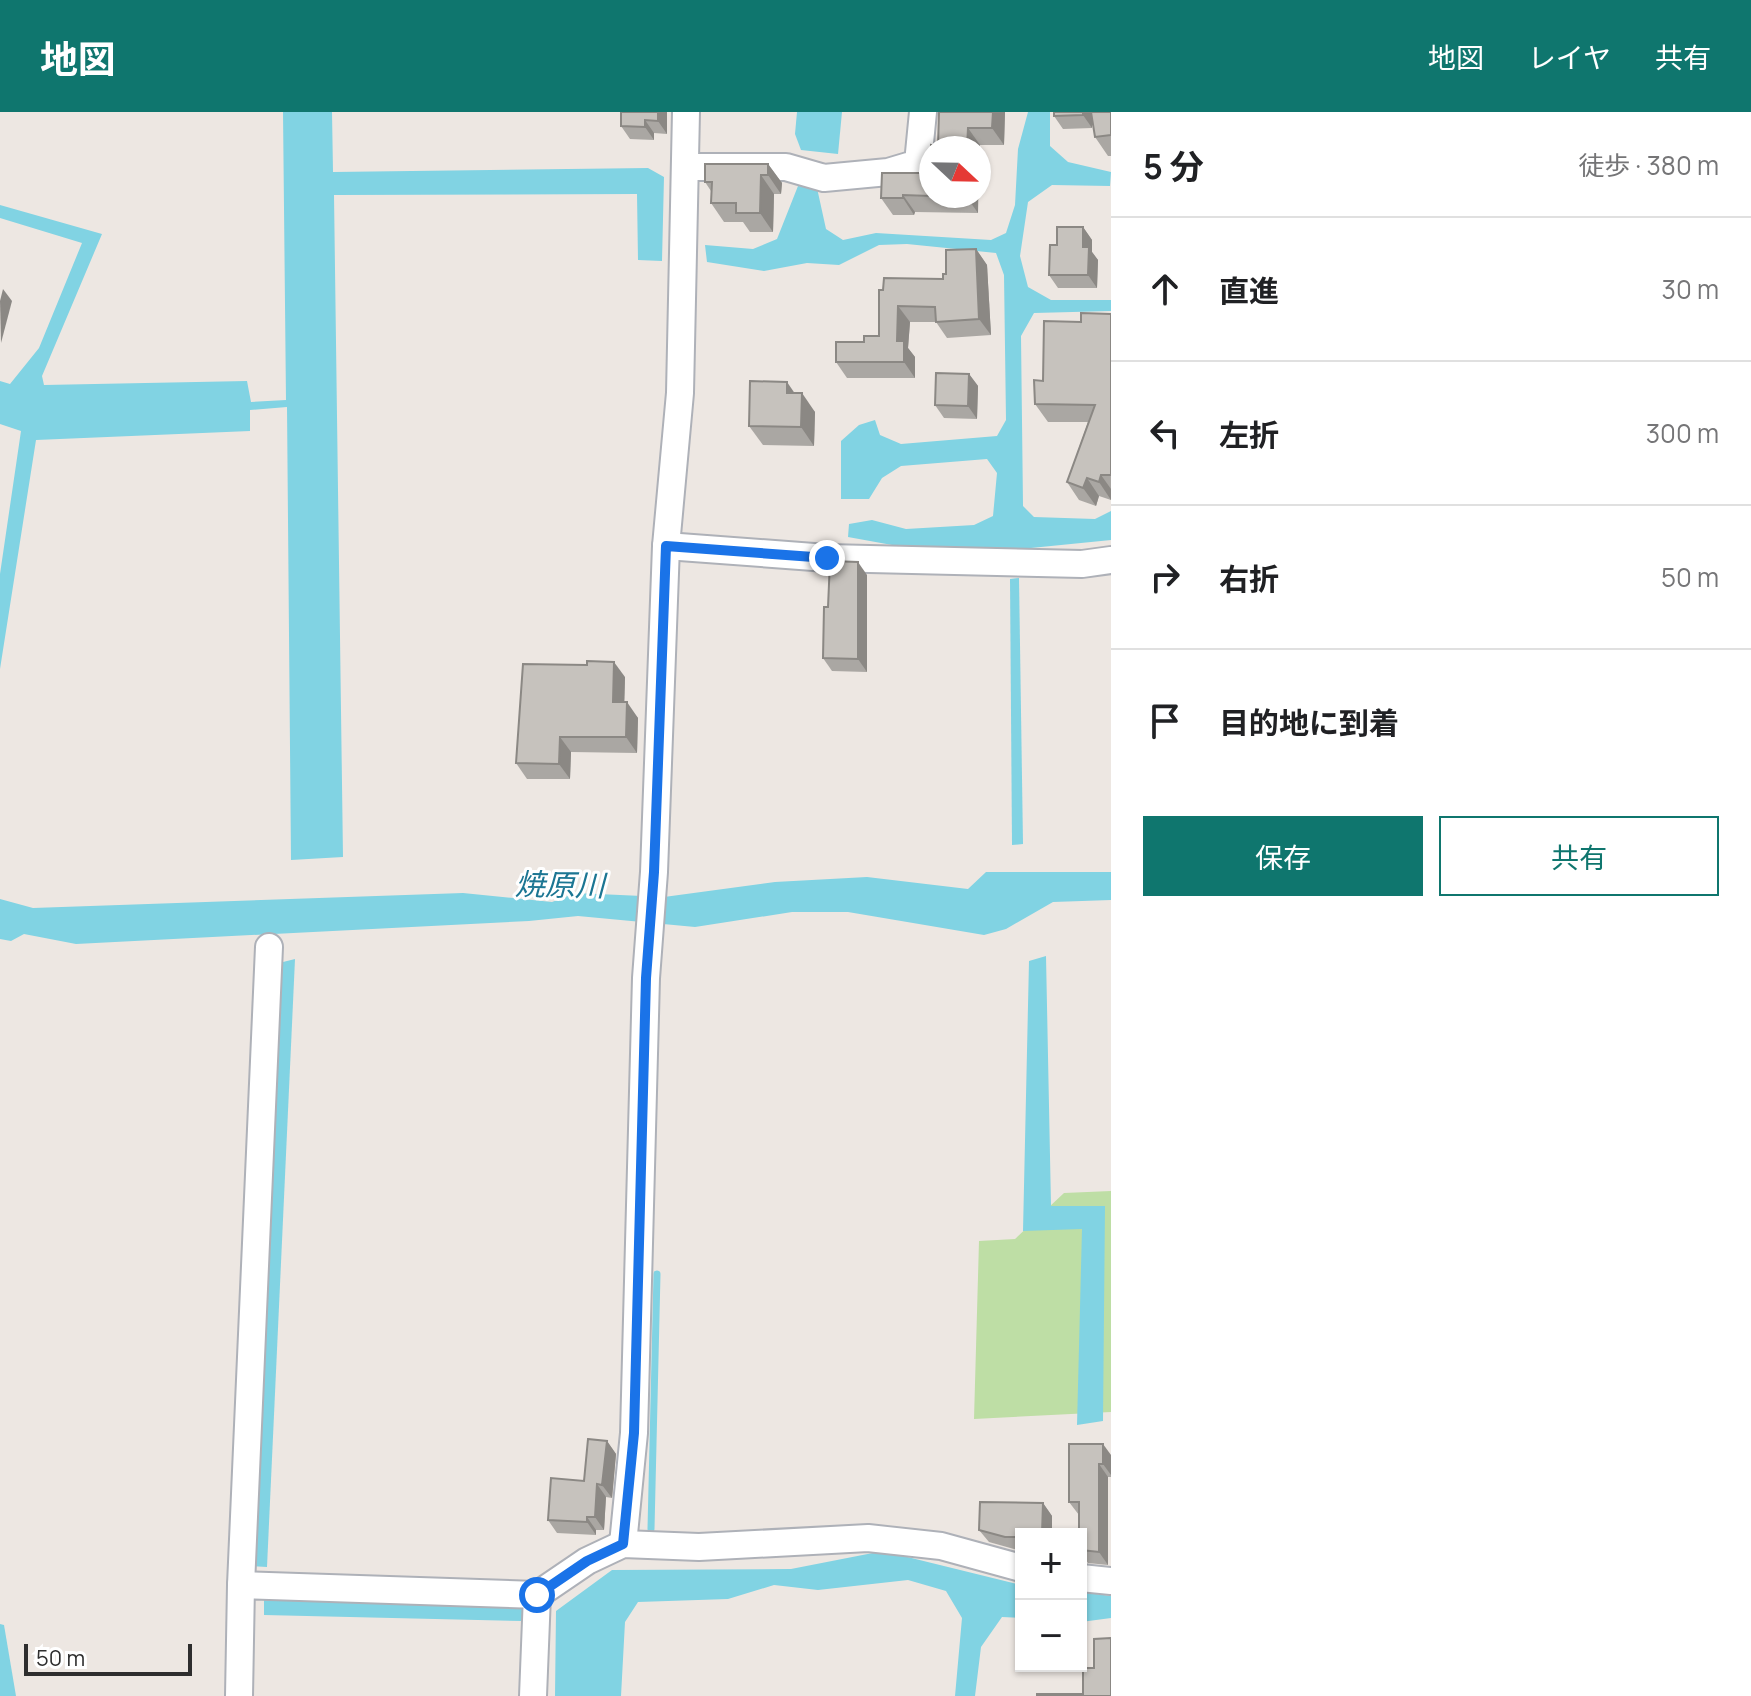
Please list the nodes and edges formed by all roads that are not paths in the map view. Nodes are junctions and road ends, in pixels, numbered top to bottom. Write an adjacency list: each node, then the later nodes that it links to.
1 (686, 112): 3 (street)
2 (923, 112): 3 (street)
3 (685, 167): 4 (street)
4 (666, 546): 5 (street); 7 (street)
5 (1111, 560)
6 (269, 947): 11 (street)
7 (623, 1544): 8 (street); 12 (street)
8 (1015, 1566)
9 (1087, 1579): 10 (street)
10 (1111, 1581)
11 (241, 1585): 12 (street); 13 (street)
12 (537, 1595): 14 (street)
13 (239, 1696)
14 (533, 1696)

